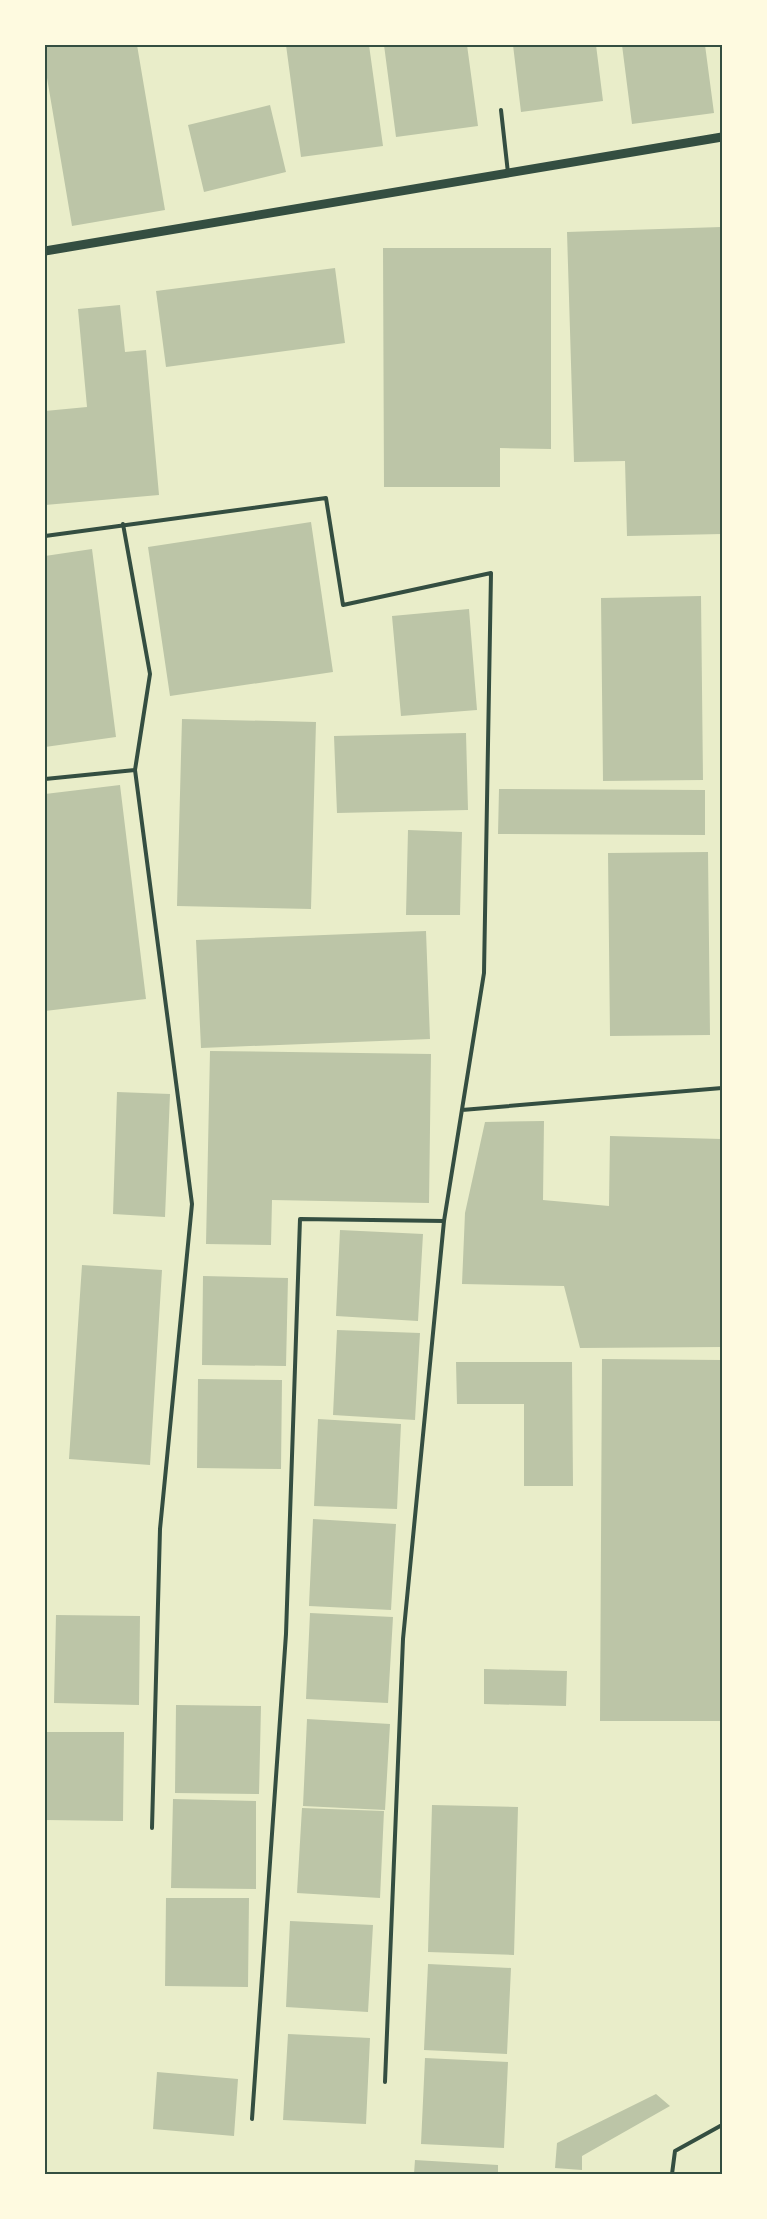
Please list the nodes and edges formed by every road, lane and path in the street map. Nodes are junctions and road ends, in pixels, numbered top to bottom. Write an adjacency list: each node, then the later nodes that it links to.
1 (501, 110): 3 (lane)
2 (722, 137): 3 (street)
3 (508, 173): 4 (street)
4 (45, 251)
5 (123, 524): 6 (lane); 7 (lane); 10 (lane)
6 (45, 536)
7 (135, 770): 8 (lane); 12 (lane)
8 (45, 779)
9 (722, 1088): 10 (lane)
10 (462, 1110): 11 (lane)
11 (444, 1221): 13 (lane); 14 (lane)
12 (152, 1828)
13 (385, 2082)
14 (252, 2119)
15 (722, 2125): 16 (lane)
16 (672, 2174)

